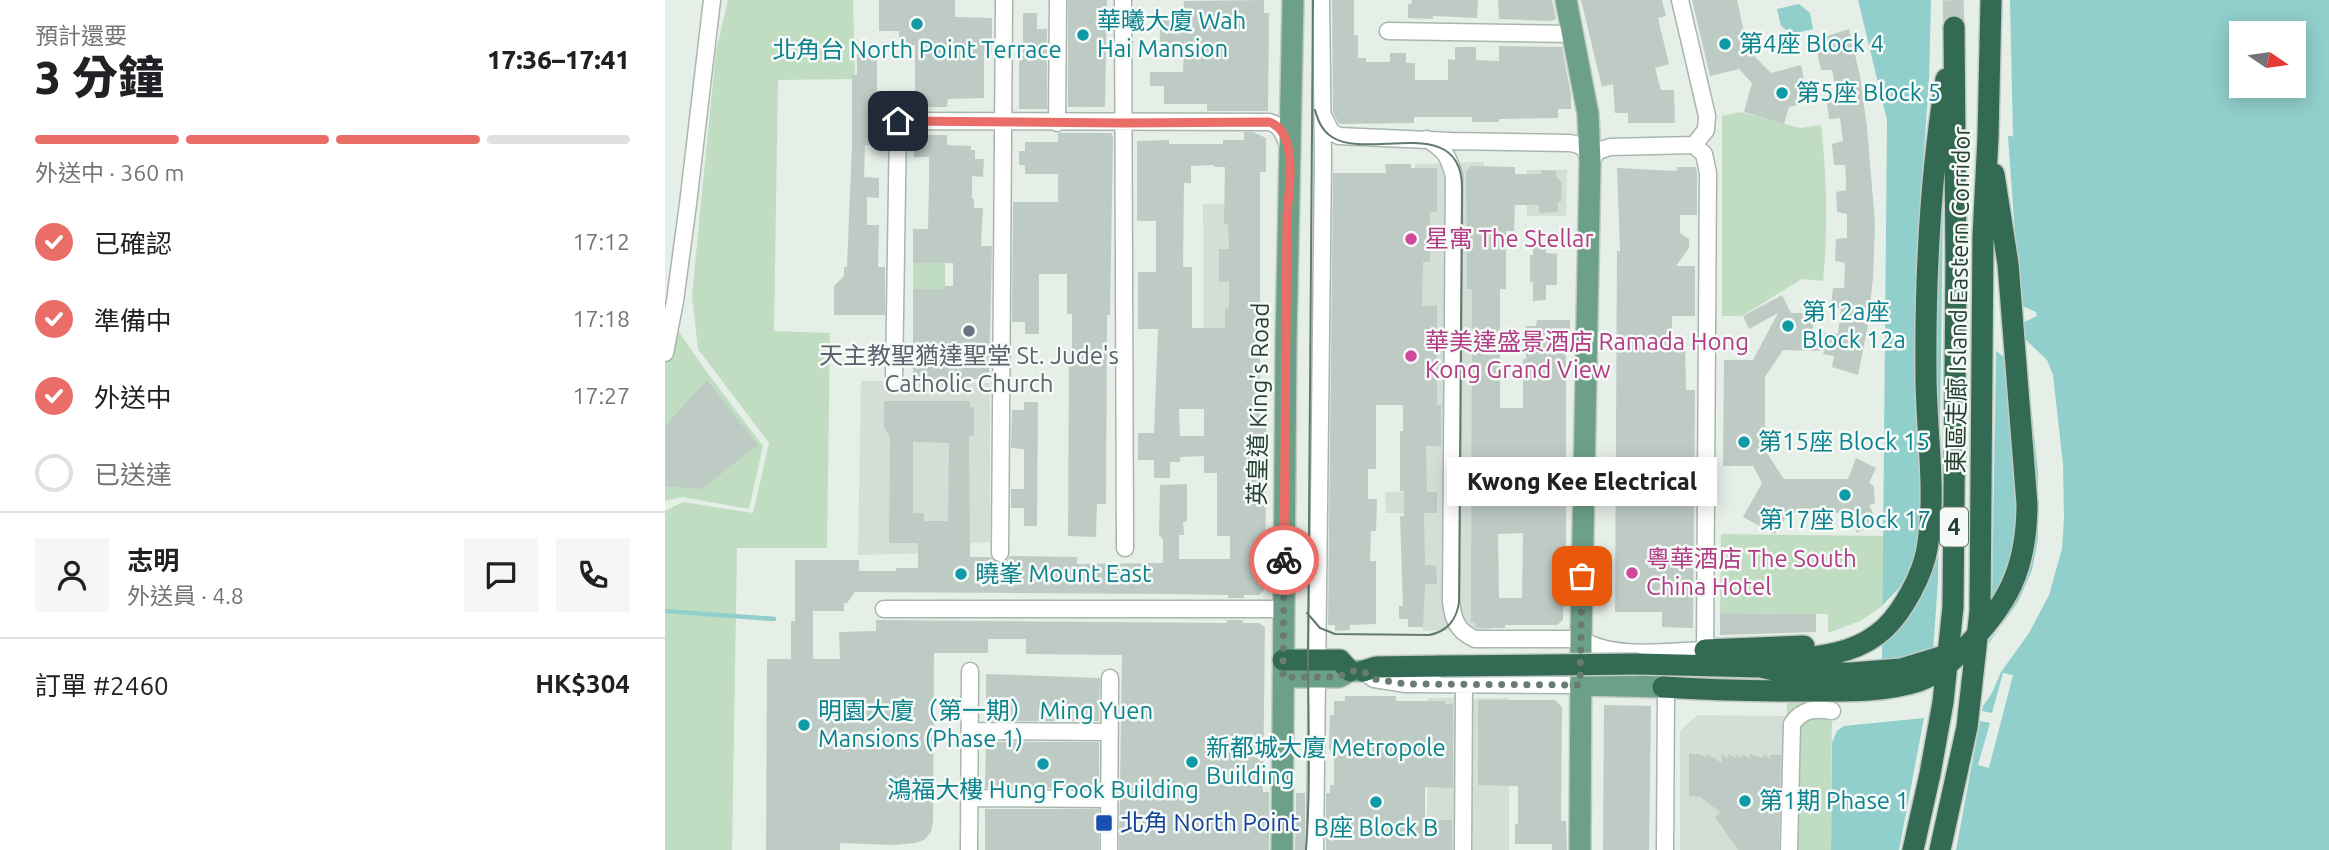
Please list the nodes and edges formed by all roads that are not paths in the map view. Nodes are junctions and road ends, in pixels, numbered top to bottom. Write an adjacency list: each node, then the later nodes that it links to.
1 (712, 0): 22 (street)
2 (1004, 0): 13 (street)
3 (1058, 0): 14 (street)
4 (1123, 0): 15 (street)
5 (1293, 0): 21 (main road, 英皇道 King's Road)
6 (1321, 0): 12 (street)
7 (1566, 0): 11 (main road)
8 (1680, 0): 18 (street)
9 (1991, 0): 16 (highway, 東區走廊 Island Eastern Corridor / 4)
10 (1388, 31): 11 (street)
11 (1573, 34): 20 (main road)
12 (1322, 101): 17 (street); 33 (street)
13 (1003, 122): 14 (street); 23 (street); 25 (street)
14 (1058, 122): 15 (street)
15 (1123, 127): 19 (street); 21 (street); 24 (street)
16 (1988, 138): 29 (highway); 54 (highway, 東區走廊 Island Eastern Corridor / 4)
17 (1427, 139): 20 (street); 28 (street)
18 (1694, 145): 20 (street); 30 (street)
19 (1123, 153)
20 (1590, 162): 28 (main road)
21 (1291, 165): 26 (main road, 英皇道 King's Road)
22 (665, 353)
23 (897, 374)
24 (1125, 548)
25 (1000, 553)
26 (1284, 609): 27 (street); 32 (main road, 英皇道 King's Road)
27 (884, 610)
28 (1581, 639): 30 (street); 38 (main road)
29 (1964, 648): 31 (highway); 39 (highway)
30 (1705, 650): 31 (highway)
31 (1762, 657): 35 (highway, bridge); 53 (highway, 東區走廊 Island Eastern Corridor / 4)
32 (1283, 669): 33 (highway); 47 (main road, 英皇道 King's Road)
33 (1317, 669): 35 (highway); 48 (street)
34 (970, 671): 41 (street)
35 (1356, 671): 37 (street)
36 (1110, 678): 42 (street)
37 (1464, 685): 38 (street); 49 (street)
38 (1580, 685): 39 (main road); 50 (main road)
39 (1663, 687): 51 (street)
40 (1832, 711): 52 (street)
41 (970, 731): 42 (street); 43 (street)
42 (1110, 732): 44 (street)
43 (969, 798): 44 (street); 45 (street)
44 (1109, 799): 46 (street)
45 (969, 850)
46 (1109, 850)
47 (1282, 850)
48 (1315, 850)
49 (1463, 850)
50 (1580, 850)
51 (1665, 850)
52 (1789, 850)
53 (1913, 850)
54 (1940, 850)

